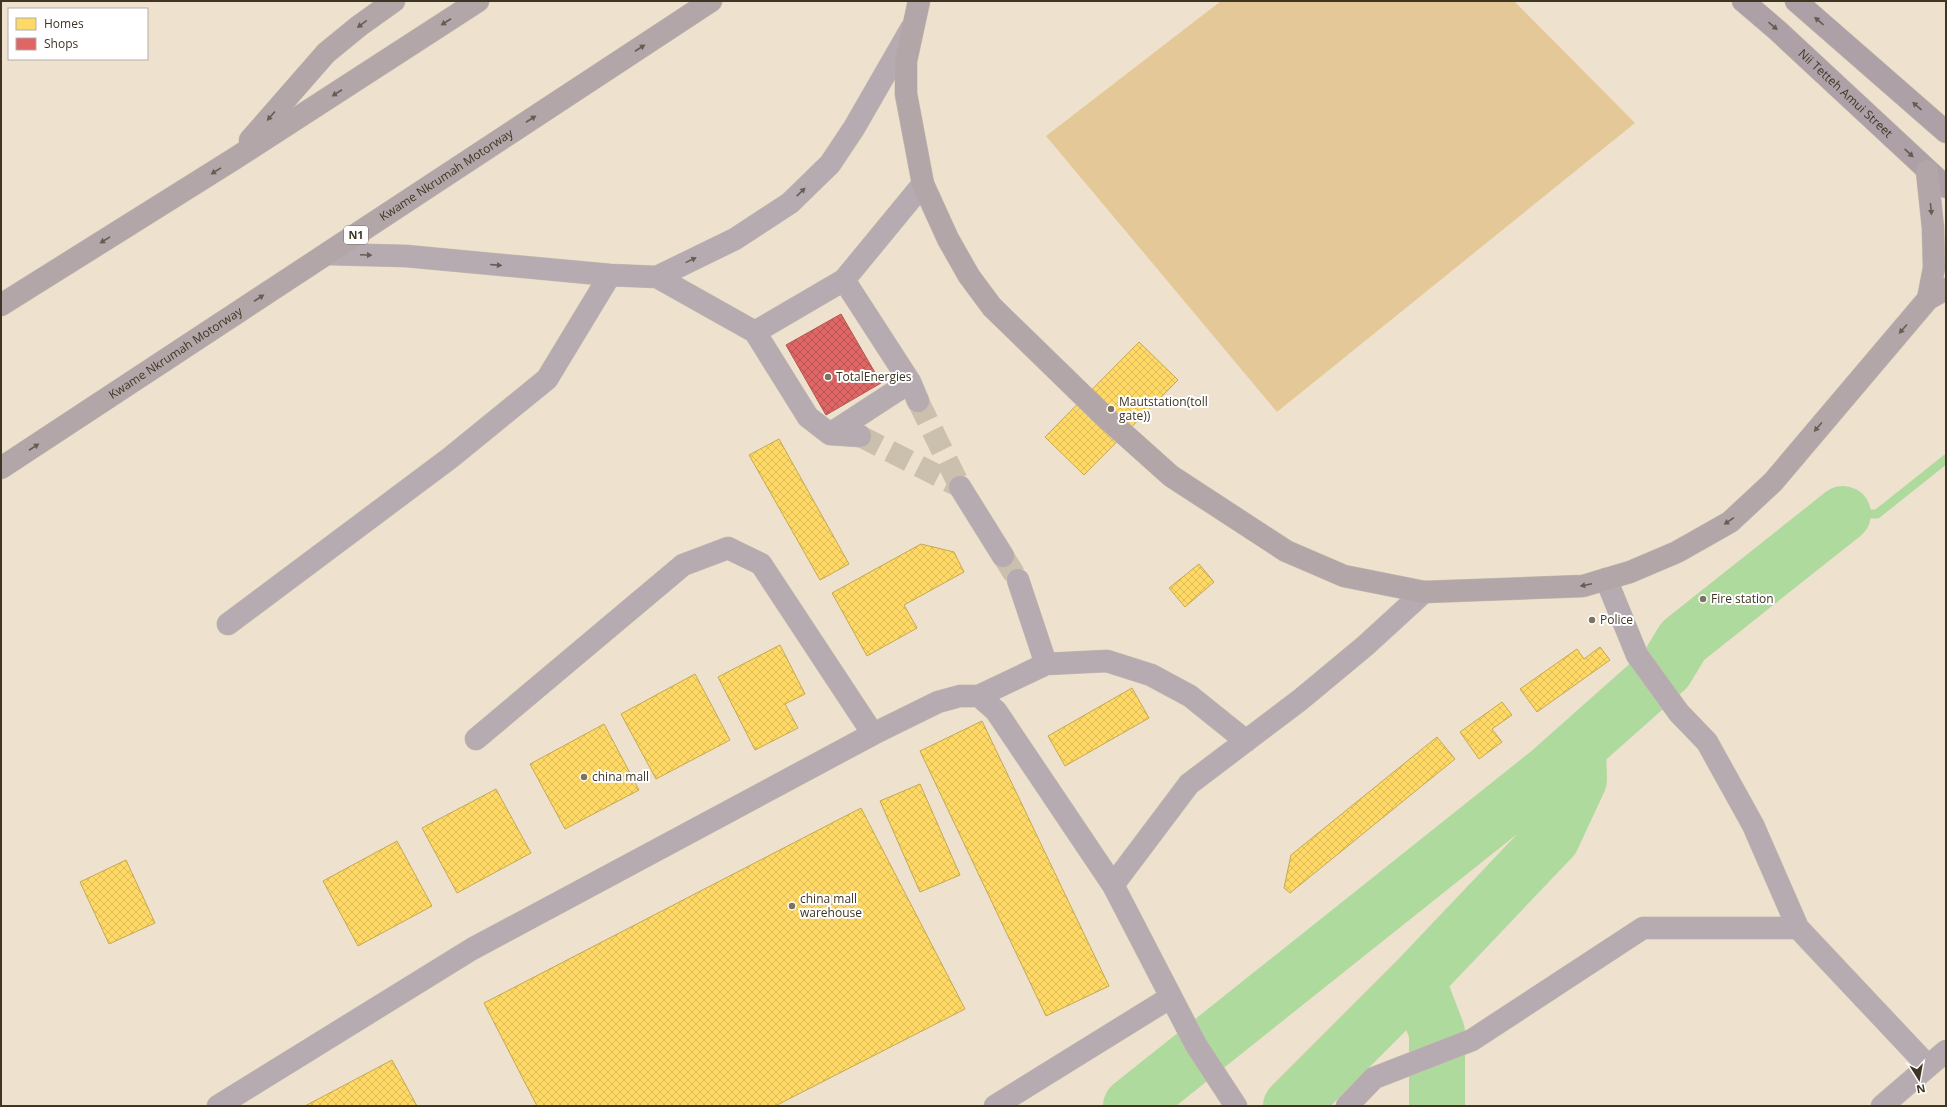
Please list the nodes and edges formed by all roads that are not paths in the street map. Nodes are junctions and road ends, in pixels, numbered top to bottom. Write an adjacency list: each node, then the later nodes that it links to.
1 (394, 1): 9 (highway, one-way to 9)
2 (478, 1): 9 (highway, one-way to 9)
3 (711, 1): 13 (highway, Kwame Nkrumah Motorway / N1, one-way to 3)
4 (919, 1): 7 (highway)
5 (1743, 1): 10 (main road, Nii Tetteh Amui Street, one-way to 10)
6 (1796, 1): 8 (main road, one-way to 6)
7 (912, 28): 11 (highway); 15 (street, one-way to 7)
8 (1946, 132)
9 (234, 160): 18 (highway, one-way to 18)
10 (1927, 171): 12 (main road, Nii Tetteh Amui Street); 17 (highway, one-way to 17)
11 (923, 184): 16 (street); 27 (highway)
12 (1946, 187)
13 (327, 254): 14 (street, one-way to 14); 22 (highway, Kwame Nkrumah Motorway / N1, one-way to 13)
14 (610, 275): 15 (street); 28 (street)
15 (657, 277): 19 (street)
16 (844, 280): 19 (street); 20 (street)
17 (1937, 294): 25 (highway, one-way to 25)
18 (1, 305)
19 (755, 332): 20 (street)
20 (830, 434): 21 (street)
21 (860, 436)
22 (1, 468)
23 (960, 487): 24 (street)
24 (1003, 556)
25 (1606, 579): 27 (highway, one-way to 27); 35 (street)
26 (1018, 580): 29 (street)
27 (1424, 592): 33 (street)
28 (228, 624)
29 (1046, 664): 30 (street); 33 (street)
30 (979, 696): 31 (street); 34 (street)
31 (873, 734): 32 (street); 38 (street)
32 (476, 739)
33 (1246, 741): 34 (street)
34 (1113, 885): 36 (street)
35 (1798, 928): 37 (street); 41 (street)
36 (1171, 997): 39 (street); 40 (street)
37 (1940, 1061): 42 (street)
38 (218, 1106)
39 (995, 1106)
40 (1236, 1106)
41 (1347, 1106)
42 (1882, 1106)

